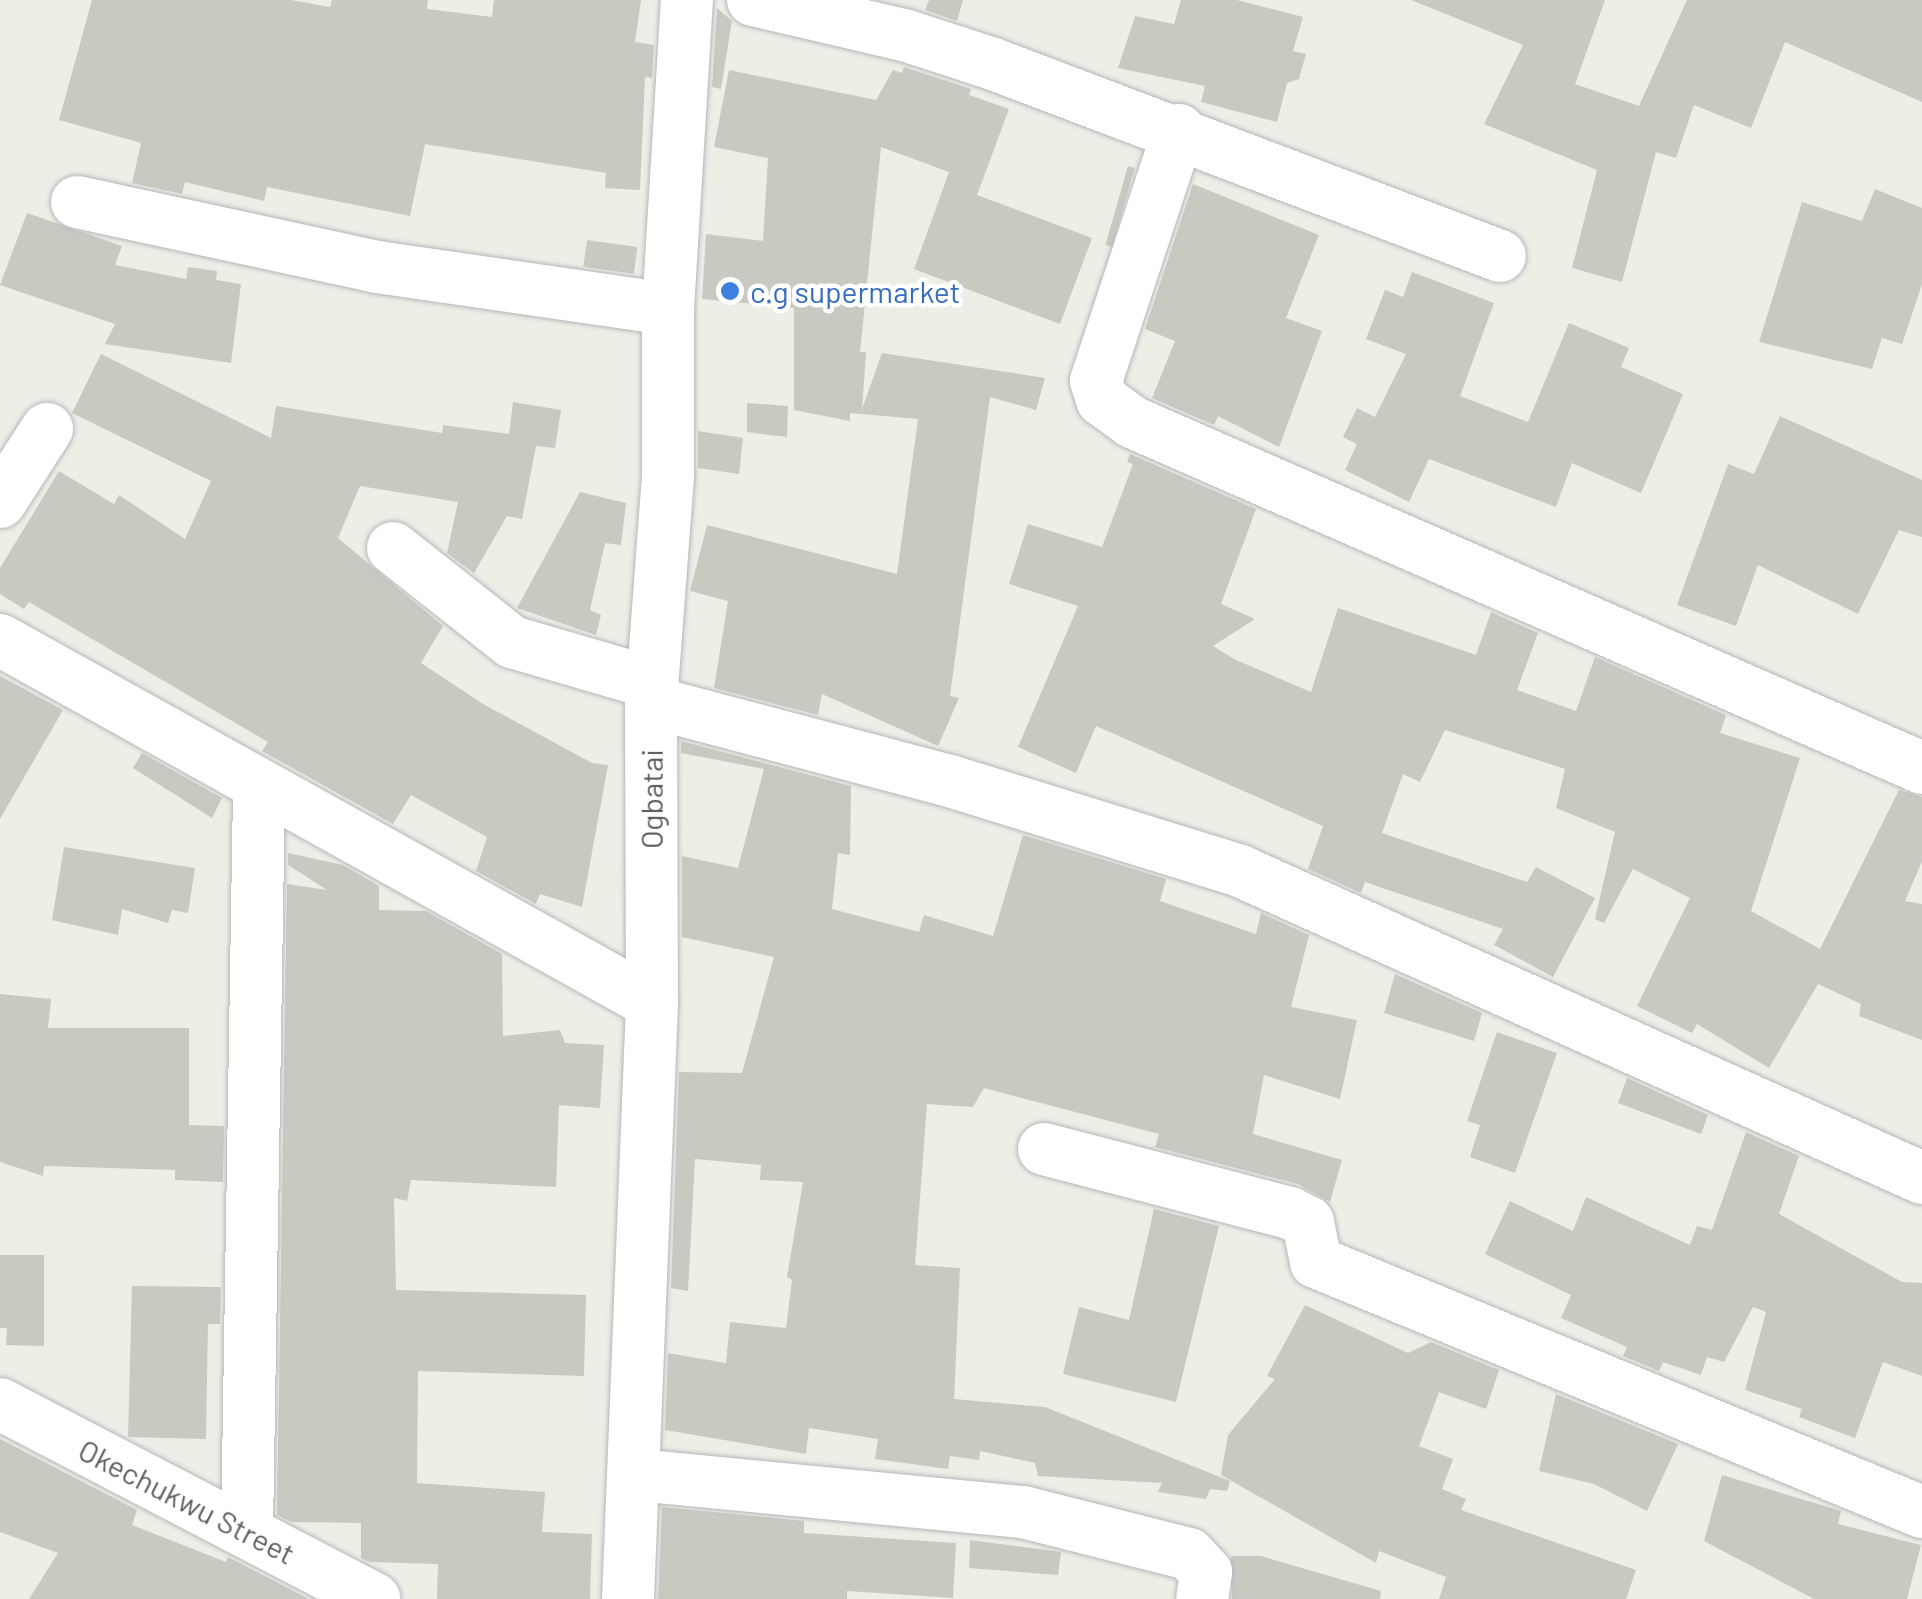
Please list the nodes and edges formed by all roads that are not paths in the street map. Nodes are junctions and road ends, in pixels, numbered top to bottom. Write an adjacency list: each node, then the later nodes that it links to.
1 (687, 0): 6 (street, Ogbatai)
2 (753, 0): 3 (street)
3 (1178, 130): 5 (street); 12 (street)
4 (77, 202): 6 (street)
5 (1500, 256)
6 (668, 309): 11 (street, Ogbatai)
7 (47, 429): 8 (street)
8 (0, 502)
9 (393, 548): 11 (street)
10 (0, 640): 13 (street)
11 (651, 693): 14 (street, Ogbatai); 16 (street)
12 (1922, 768)
13 (260, 786): 14 (street); 20 (street)
14 (652, 1003): 18 (street, Ogbatai)
15 (1044, 1149): 19 (street)
16 (1922, 1178)
17 (0, 1404): 20 (street, Okechukwu Street)
18 (638, 1476): 22 (street, Ogbatai); 23 (street)
19 (1922, 1512)
20 (247, 1530): 21 (street, Okechukwu Street)
21 (374, 1599)
22 (628, 1599)
23 (1202, 1599)

